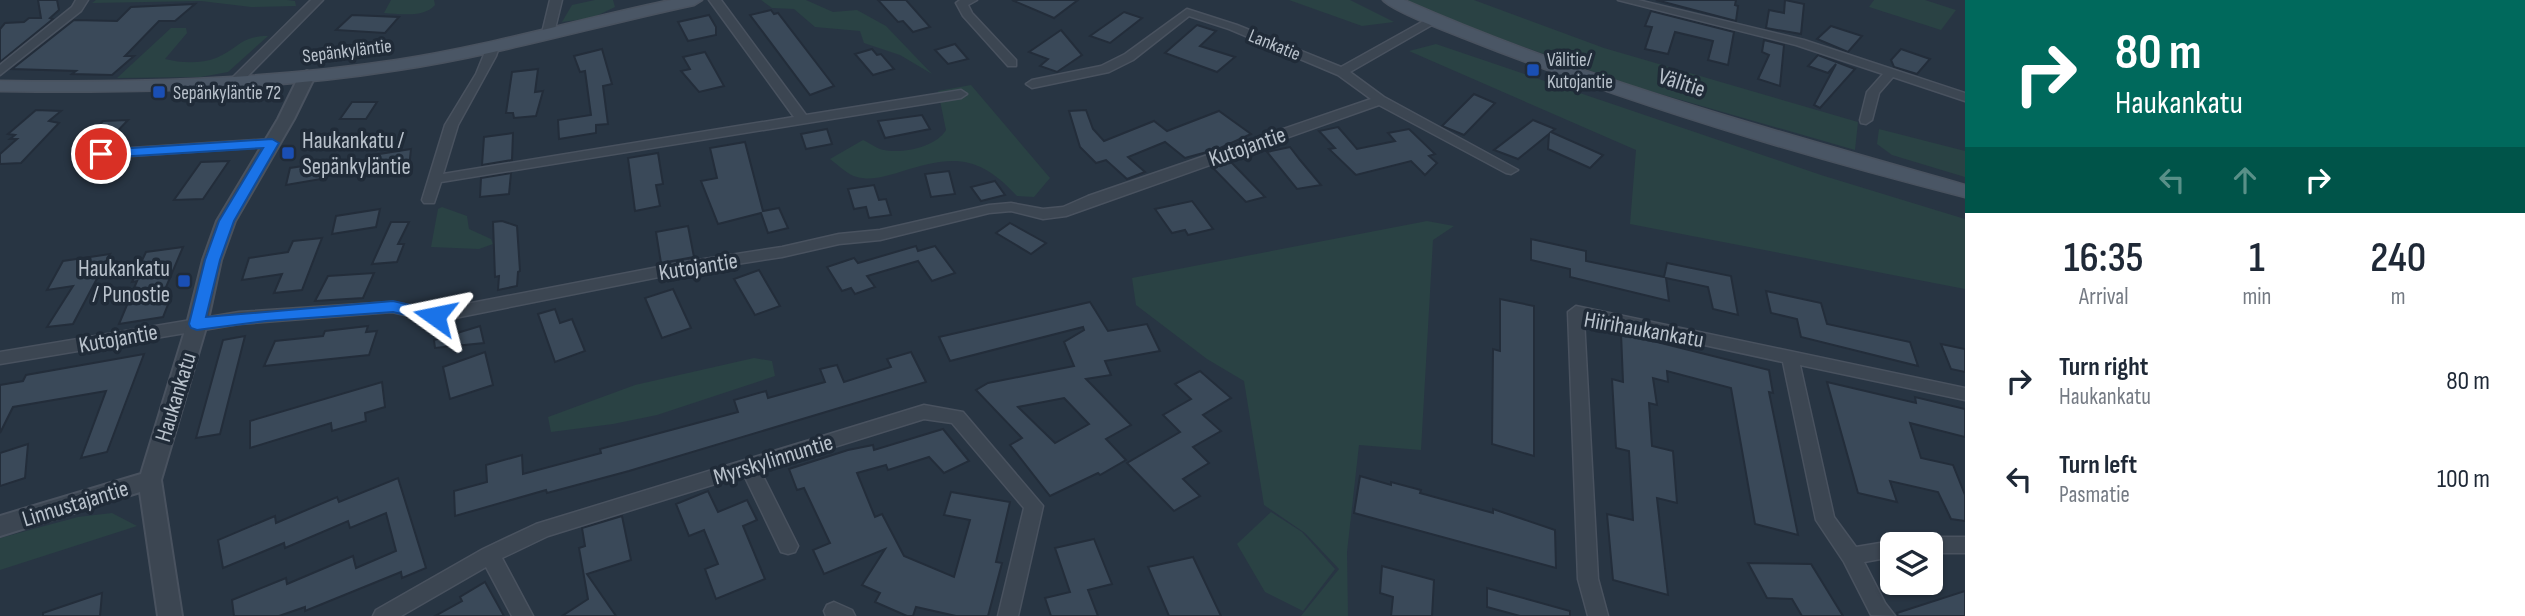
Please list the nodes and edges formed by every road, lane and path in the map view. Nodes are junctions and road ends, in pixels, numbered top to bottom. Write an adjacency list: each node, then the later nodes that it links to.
1 (82, 0): 13 (street)
2 (317, 0): 17 (street)
3 (556, 0): 10 (street)
4 (694, 0): 10 (main road, Sepänkyläntie)
5 (715, 0): 23 (street)
6 (971, 0): 12 (street)
7 (1391, 0): 9 (main road, Välitie)
8 (1624, 0): 15 (street)
9 (1433, 20): 14 (street); 29 (main road, Välitie)
10 (548, 33): 11 (main road, Sepänkyläntie)
11 (493, 47): 16 (main road, Sepänkyläntie); 28 (street)
12 (1012, 62)
13 (0, 71)
14 (1342, 72): 18 (street, Lankatie); 22 (street, Lankatie)
15 (1889, 74): 21 (street); 24 (street)
16 (307, 76): 17 (main road, Sepänkyläntie); 25 (street, Haukankatu)
17 (235, 82): 19 (main road, Sepänkyläntie)
18 (1032, 84)
19 (0, 86)
20 (961, 94): 23 (street)
21 (1965, 97)
22 (1380, 100): 27 (street, Lankatie); 31 (street, Kutojantie)
23 (802, 119): 28 (street)
24 (1866, 120)
25 (272, 143): 26 (street); 31 (street, Haukankatu)
26 (101, 154)
27 (1511, 170)
28 (436, 179): 30 (street)
29 (1965, 191)
30 (429, 200)
31 (197, 324): 33 (street, Kutojantie); 36 (street, Haukankatu)
32 (1790, 357): 34 (street, Hiirihaukankatu); 43 (street); 48 (street, Hiirihaukankatu)
33 (0, 358)
34 (1965, 394)
35 (749, 467): 40 (street); 42 (street, Myrskylinnuntie); 47 (street, Myrskylinnuntie)
36 (150, 480): 37 (street, Linnustajantie); 44 (street, Haukankatu)
37 (0, 526)
38 (1943, 545): 39 (street)
39 (1965, 545)
40 (788, 546)
41 (1880, 551): 43 (street)
42 (490, 555): 45 (street, Myrskylinnuntie); 46 (street)
43 (1851, 556): 49 (street)
44 (170, 616)
45 (383, 616)
46 (523, 616)
47 (1008, 616)
48 (1598, 616)
49 (1885, 616)

